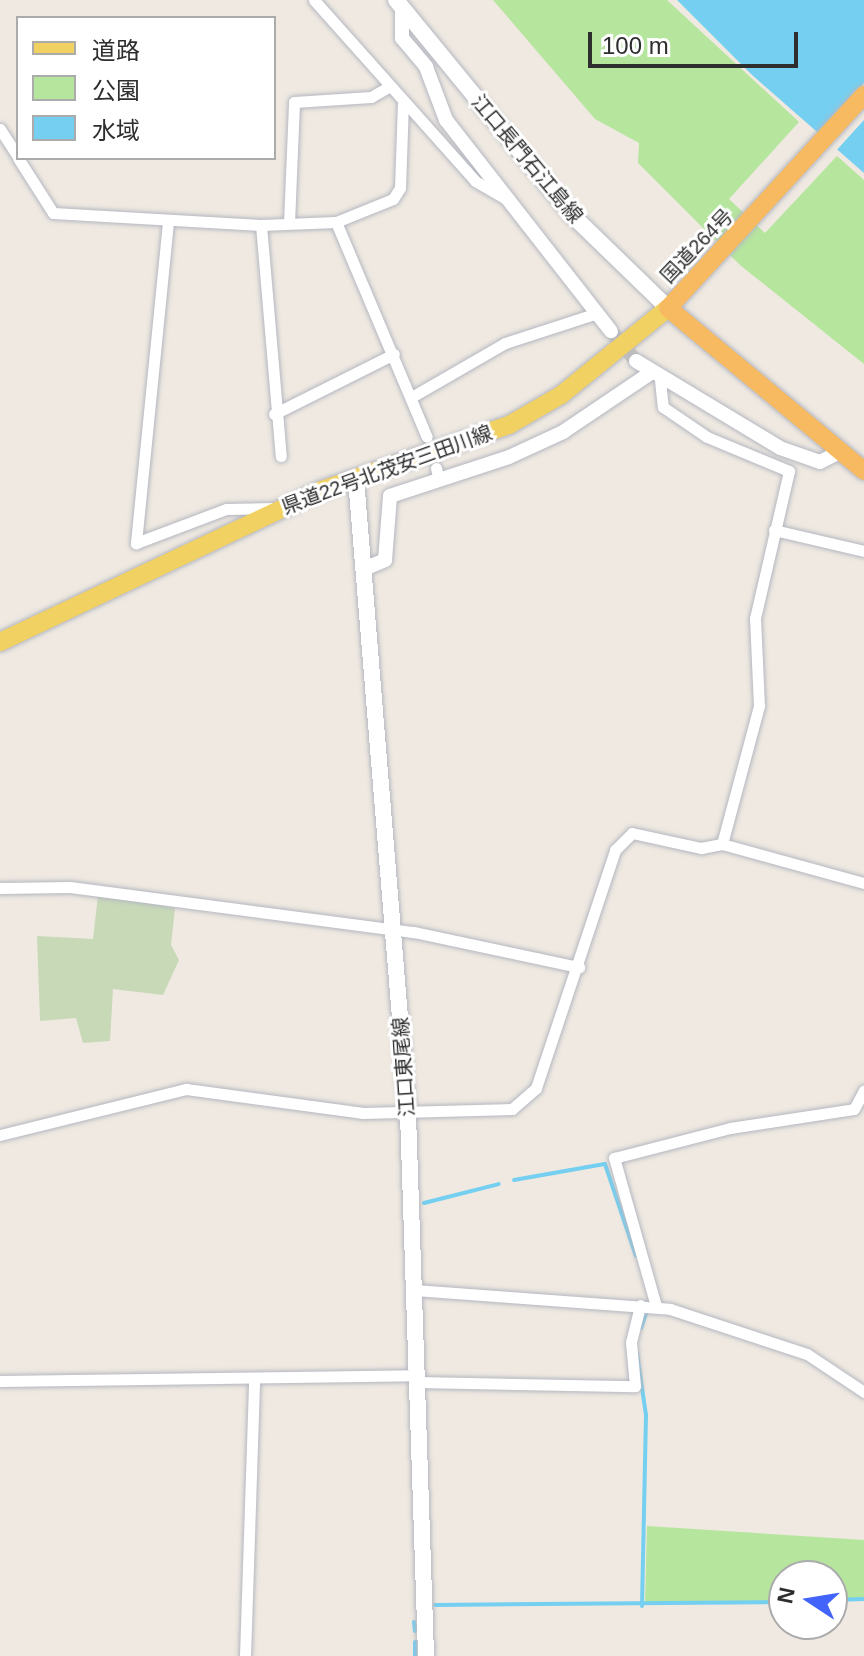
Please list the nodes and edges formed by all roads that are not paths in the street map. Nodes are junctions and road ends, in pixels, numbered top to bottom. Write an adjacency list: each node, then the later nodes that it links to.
1 (314, 0): 3 (street)
2 (399, 4): 9 (street); 14 (main road, 江口長門石江島線)
3 (388, 87): 5 (street); 12 (street)
4 (864, 95): 14 (highway, 国道264号)
5 (403, 104): 9 (street); 11 (street)
6 (0, 129): 7 (street)
7 (16, 155)
8 (19, 160): 10 (street)
9 (505, 199): 15 (street)
10 (168, 222): 13 (street); 27 (street)
11 (336, 222): 12 (street); 17 (street)
12 (289, 223): 13 (street)
13 (261, 225): 21 (street)
14 (668, 308): 23 (highway, 国道264号); 26 (main road, 県道22号北茂安三田川線)
15 (594, 314): 16 (street); 20 (street)
16 (611, 331)
17 (394, 354): 20 (street); 21 (street)
18 (636, 361): 19 (street)
19 (654, 377): 23 (street); 28 (street); 30 (street)
20 (415, 395): 22 (street)
21 (274, 414): 24 (street)
22 (427, 437)
23 (840, 452): 25 (highway, 国道264号)
24 (281, 456)
25 (864, 471)
26 (356, 479): 27 (main road, 県道22号北茂安三田川線); 30 (main road, 江口東尾線)
27 (280, 508): 31 (main road, 県道22号北茂安三田川線)
28 (774, 530): 29 (street); 32 (street)
29 (864, 551)
30 (364, 569): 35 (main road, 江口東尾線)
31 (0, 642)
32 (722, 844): 33 (street); 36 (street)
33 (864, 883)
34 (0, 888): 35 (street)
35 (395, 933): 36 (street); 38 (main road, 江口東尾線)
36 (579, 967): 38 (street)
37 (864, 1090): 42 (street)
38 (408, 1115): 39 (street); 40 (main road, 江口東尾線)
39 (0, 1135)
40 (413, 1290): 41 (street); 43 (main road, 江口東尾線)
41 (640, 1305): 42 (street); 43 (street)
42 (656, 1306): 46 (street)
43 (417, 1379): 44 (street); 48 (main road, 江口東尾線)
44 (254, 1380): 45 (street); 47 (street)
45 (0, 1381)
46 (864, 1392)
47 (245, 1656)
48 (426, 1656)

